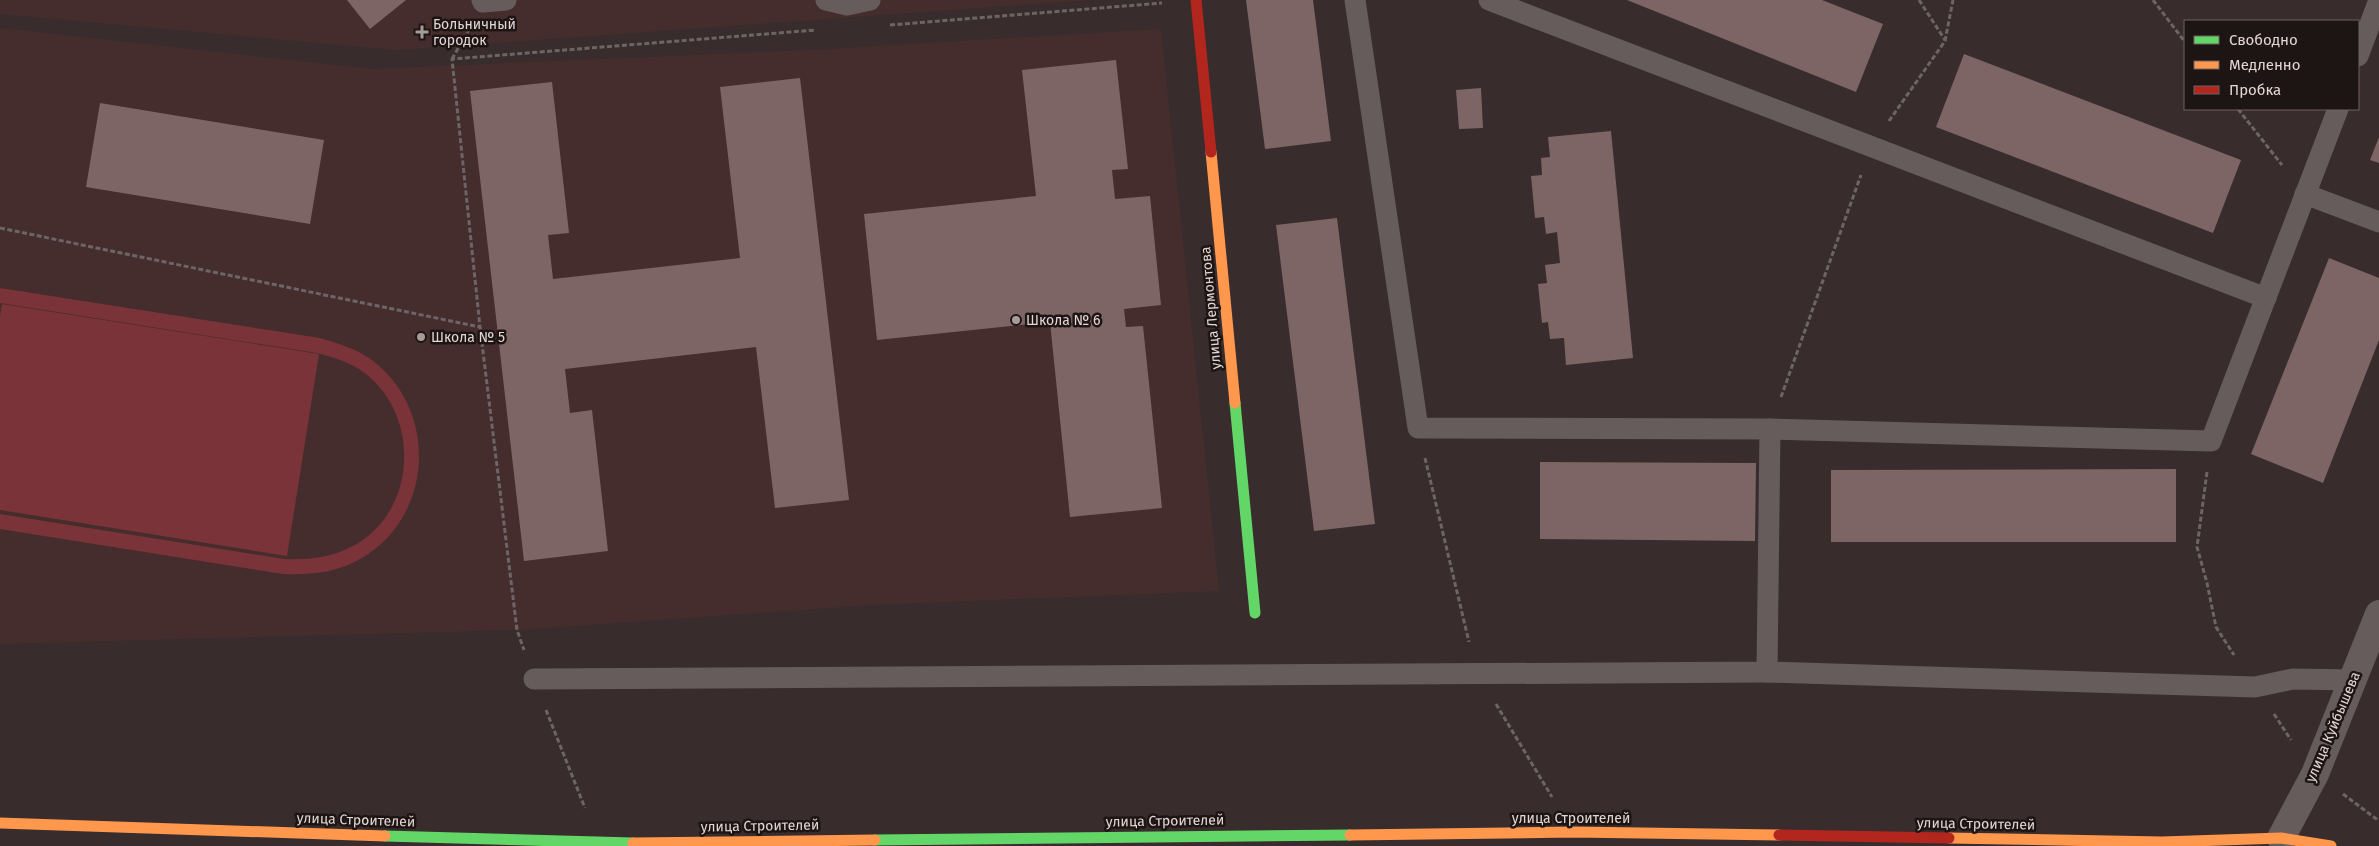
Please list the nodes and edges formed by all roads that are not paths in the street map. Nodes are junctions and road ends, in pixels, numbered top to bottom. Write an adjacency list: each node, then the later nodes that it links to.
1 (482, 0): 2 (lane)
2 (506, 0)
3 (826, 0): 4 (lane)
4 (870, 0)
5 (1196, 0): 15 (main road, улица Лермонтова)
6 (1355, 0): 14 (lane)
7 (1489, 0): 13 (lane)
8 (2379, 0): 9 (lane)
9 (2359, 53)
10 (2338, 110): 11 (lane)
11 (2305, 194): 12 (lane); 13 (lane)
12 (2379, 222)
13 (2266, 298): 14 (lane)
14 (1770, 429): 17 (lane)
15 (1255, 613)
16 (2379, 614): 19 (street, улица Куйбышева)
17 (1768, 672): 18 (lane); 19 (lane)
18 (534, 679)
19 (2353, 680): 21 (street, улица Куйбышева)
20 (0, 823): 22 (main road, улица Строителей)
21 (2281, 838): 22 (main road, улица Строителей); 23 (main road, улица Строителей)
22 (2161, 844)
23 (2331, 846)

